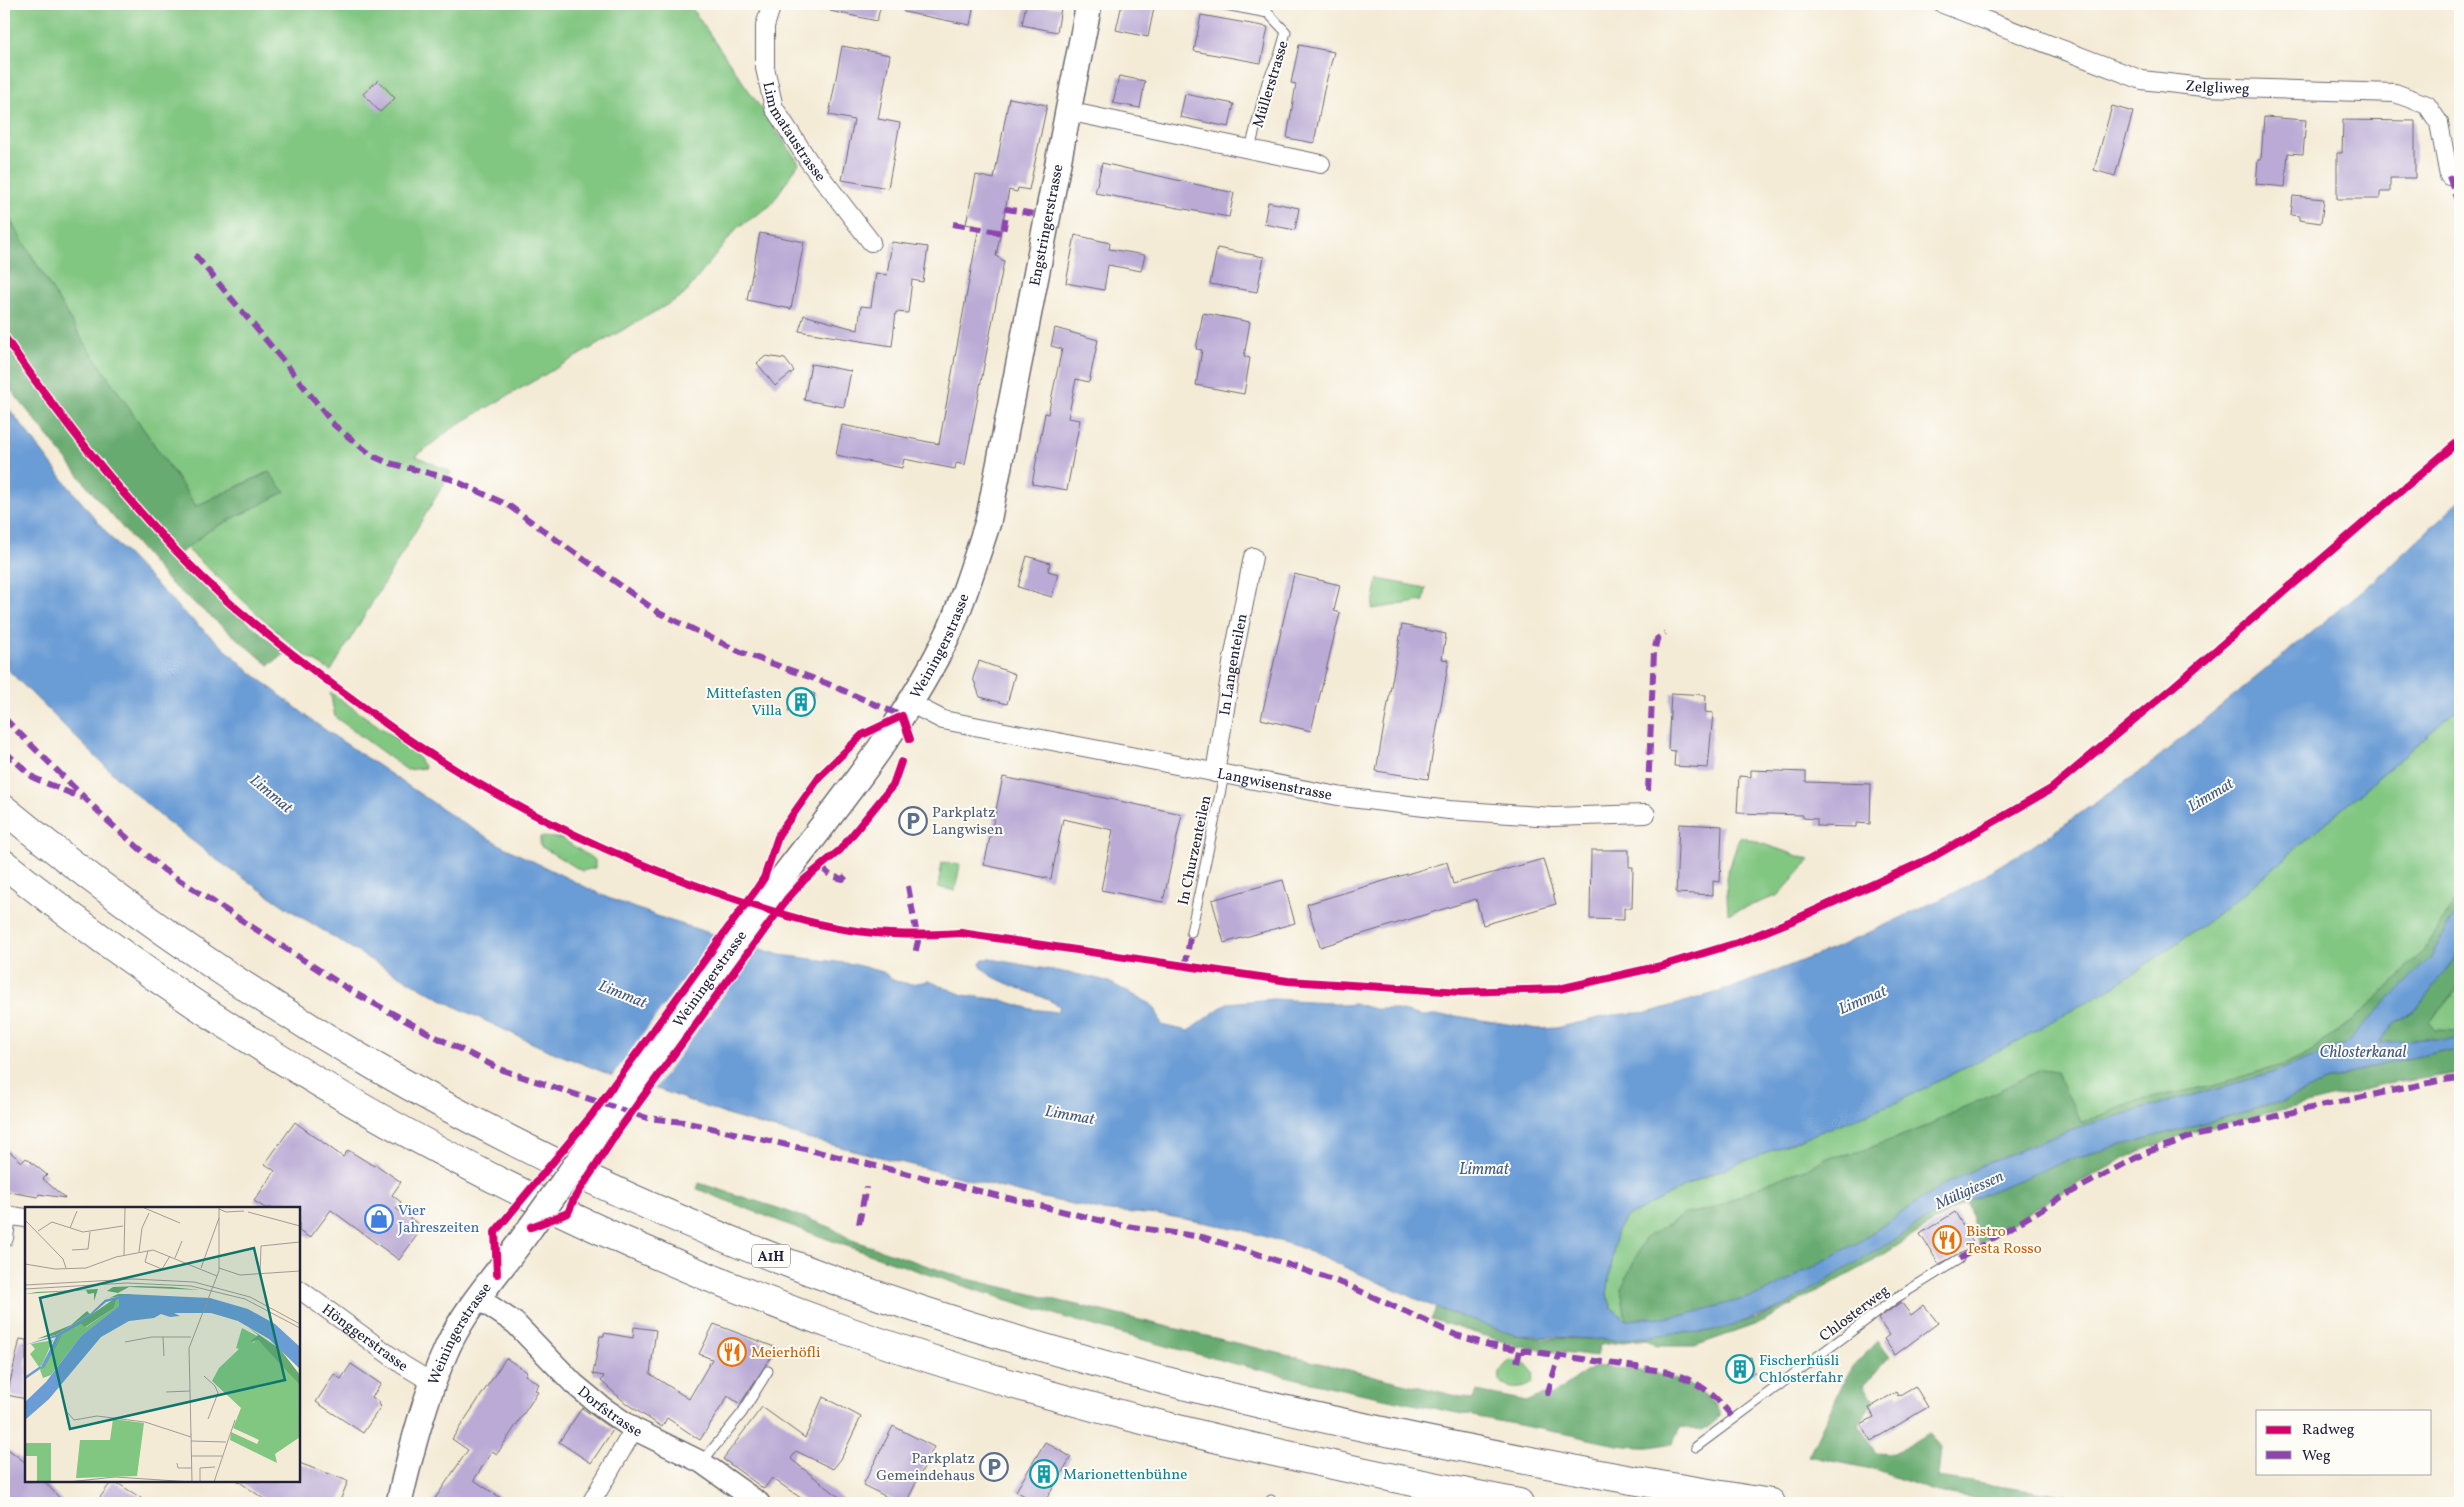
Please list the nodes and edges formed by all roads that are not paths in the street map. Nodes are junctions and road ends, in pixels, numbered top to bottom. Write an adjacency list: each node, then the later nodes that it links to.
1 (772, 4): 9 (street, Limmataustrasse)
2 (1088, 4): 5 (main road, Engstringerstrasse)
3 (1220, 4): 6 (lane, Müllerstrasse)
4 (1943, 4): 8 (street, Zelgliweg)
5 (1067, 111): 6 (street, Müllerstrasse); 10 (main road, Engstringerstrasse)
6 (1250, 149): 7 (street, Müllerstrasse)
7 (1321, 164)
8 (2449, 176)
9 (871, 242)
10 (1002, 444): 12 (main road, Weiningerstrasse)
11 (1253, 557): 13 (street, In Langenteilen)
12 (910, 703): 13 (street, Langwisenstrasse); 23 (main road, Weiningerstrasse, bridge)
13 (1220, 774): 15 (street, Langwisenstrasse); 17 (lane, In Churzenteilen)
14 (4, 809): 33 (highway, A1H, bridge)
15 (1646, 814)
16 (4, 864): 32 (highway)
17 (1191, 932)
18 (6, 1215): 19 (street); 20 (street)
19 (25, 1218)
20 (4, 1238)
21 (1959, 1259): 27 (lane, Chlosterweg)
22 (300, 1290): 25 (street, Hönggerstrasse)
23 (478, 1298): 25 (main road, Weiningerstrasse); 26 (street, Dorfstrasse)
24 (768, 1372): 28 (lane)
25 (433, 1383): 29 (main road, Weiningerstrasse)
26 (634, 1429): 28 (street, Dorfstrasse); 30 (street)
27 (1696, 1447)
28 (701, 1462): 31 (street, Dorfstrasse)
29 (399, 1503)
30 (591, 1503)
31 (759, 1503)
32 (1519, 1503)
33 (1771, 1503)

